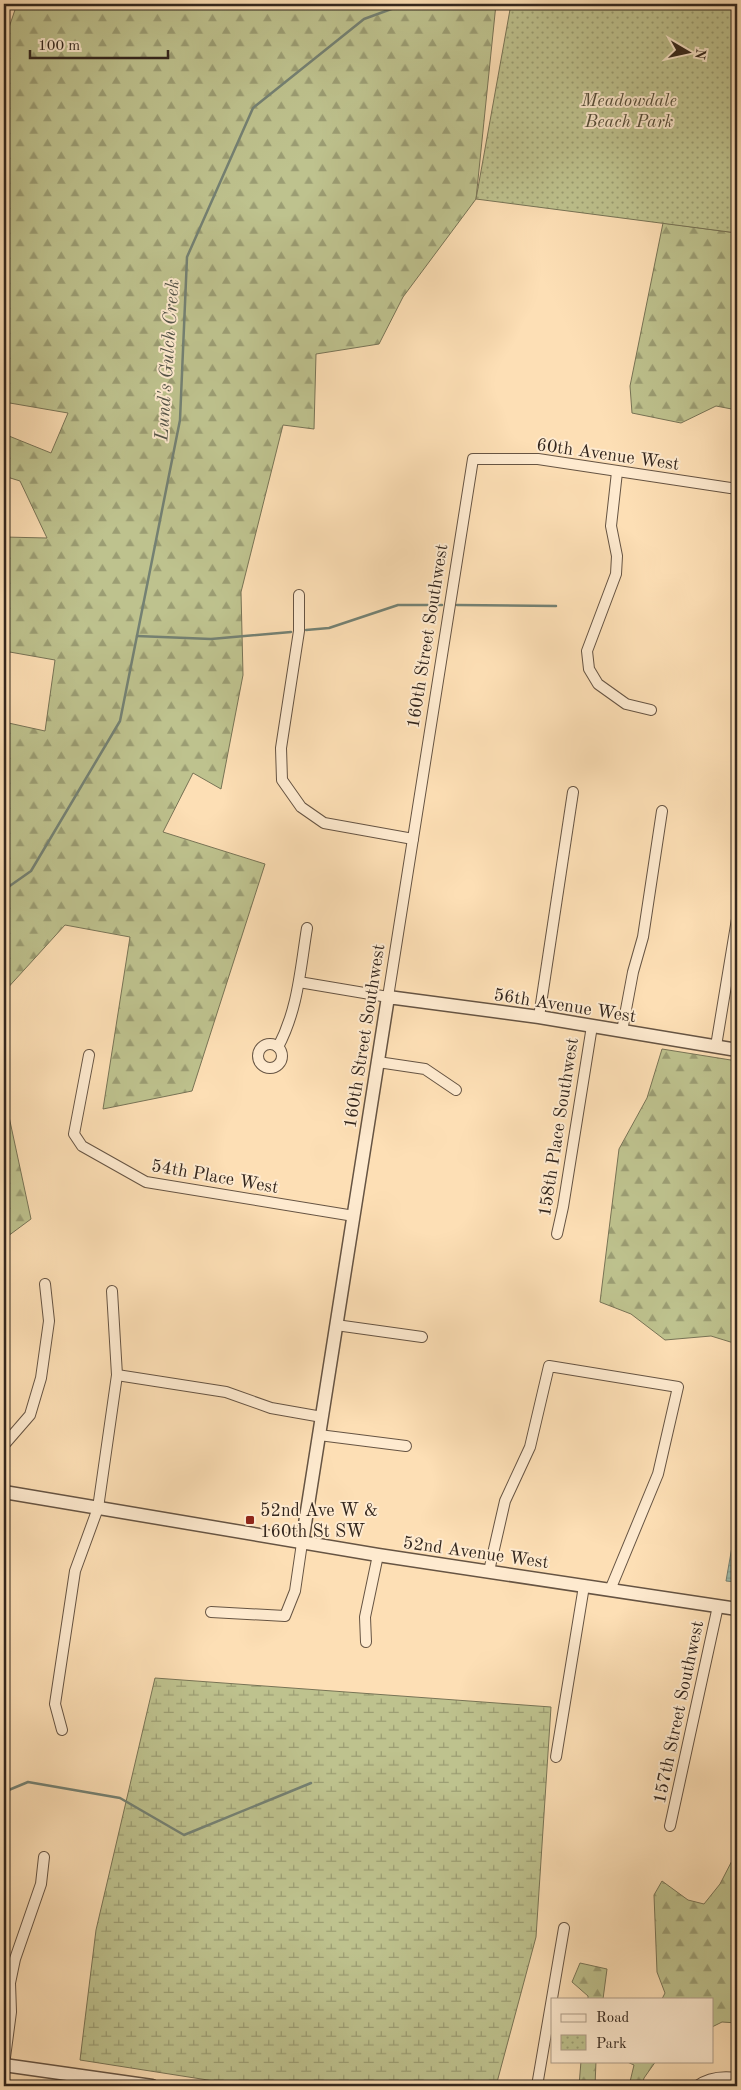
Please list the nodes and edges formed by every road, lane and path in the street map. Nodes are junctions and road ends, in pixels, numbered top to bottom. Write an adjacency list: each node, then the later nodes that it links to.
1 (473, 459): 2 (street, 60th Avenue West); 8 (street, 160th Street Southwest)
2 (617, 472): 3 (street, 60th Avenue West); 5 (street)
3 (737, 490)
4 (300, 595): 8 (street)
5 (651, 710)
6 (573, 792): 14 (street)
7 (662, 811): 16 (street)
8 (413, 838): 13 (street, 160th Street Southwest)
9 (737, 919): 11 (street)
10 (307, 928): 12 (street)
11 (736, 937): 17 (street)
12 (299, 982): 13 (street); 18 (street)
13 (388, 997): 14 (street, 56th Avenue West); 21 (street, 160th Street Southwest)
14 (539, 1017): 15 (street, 56th Avenue West)
15 (592, 1026): 16 (street, 56th Avenue West); 24 (street, 158th Place Southwest)
16 (622, 1031): 17 (street, 56th Avenue West)
17 (716, 1046): 19 (street, 56th Avenue West)
18 (278, 1047)
19 (737, 1050)
20 (89, 1055): 23 (street, 54th Place West)
21 (378, 1062): 22 (street); 23 (street, 160th Street Southwest)
22 (456, 1090)
23 (354, 1216): 27 (street, 160th Street Southwest)
24 (557, 1234)
25 (45, 1284): 32 (street)
26 (112, 1292): 29 (street)
27 (336, 1325): 28 (street); 30 (street, 160th Street Southwest)
28 (422, 1337)
29 (117, 1375): 30 (street); 35 (street)
30 (322, 1417): 31 (street, 160th Street Southwest)
31 (319, 1435): 33 (street); 36 (street, 160th Street Southwest)
32 (4, 1445)
33 (406, 1446)
34 (4, 1492): 35 (street, 52nd Avenue West)
35 (98, 1508): 36 (street, 52nd Avenue West); 45 (street)
36 (302, 1543): 37 (street, 52nd Avenue West); 43 (street, 160th Street Southwest)
37 (378, 1555): 38 (street, 52nd Avenue West); 44 (street)
38 (489, 1571): 39 (street, 52nd Avenue West); 40 (street)
39 (584, 1586): 40 (street, 52nd Avenue West); 46 (street)
40 (610, 1590): 41 (street, 52nd Avenue West)
41 (718, 1606): 42 (street, 52nd Avenue West); 47 (street, 157th Street Southwest)
42 (737, 1609)
43 (211, 1612)
44 (366, 1642)
45 (62, 1730)
46 (556, 1757)
47 (670, 1826)
48 (44, 1857): 52 (street)
49 (564, 1928): 50 (street)
50 (552, 1998)
51 (551, 2004): 55 (street)
52 (4, 2065): 54 (street)
53 (737, 2078): 56 (street)
54 (152, 2086)
55 (537, 2086)
56 (697, 2086)

